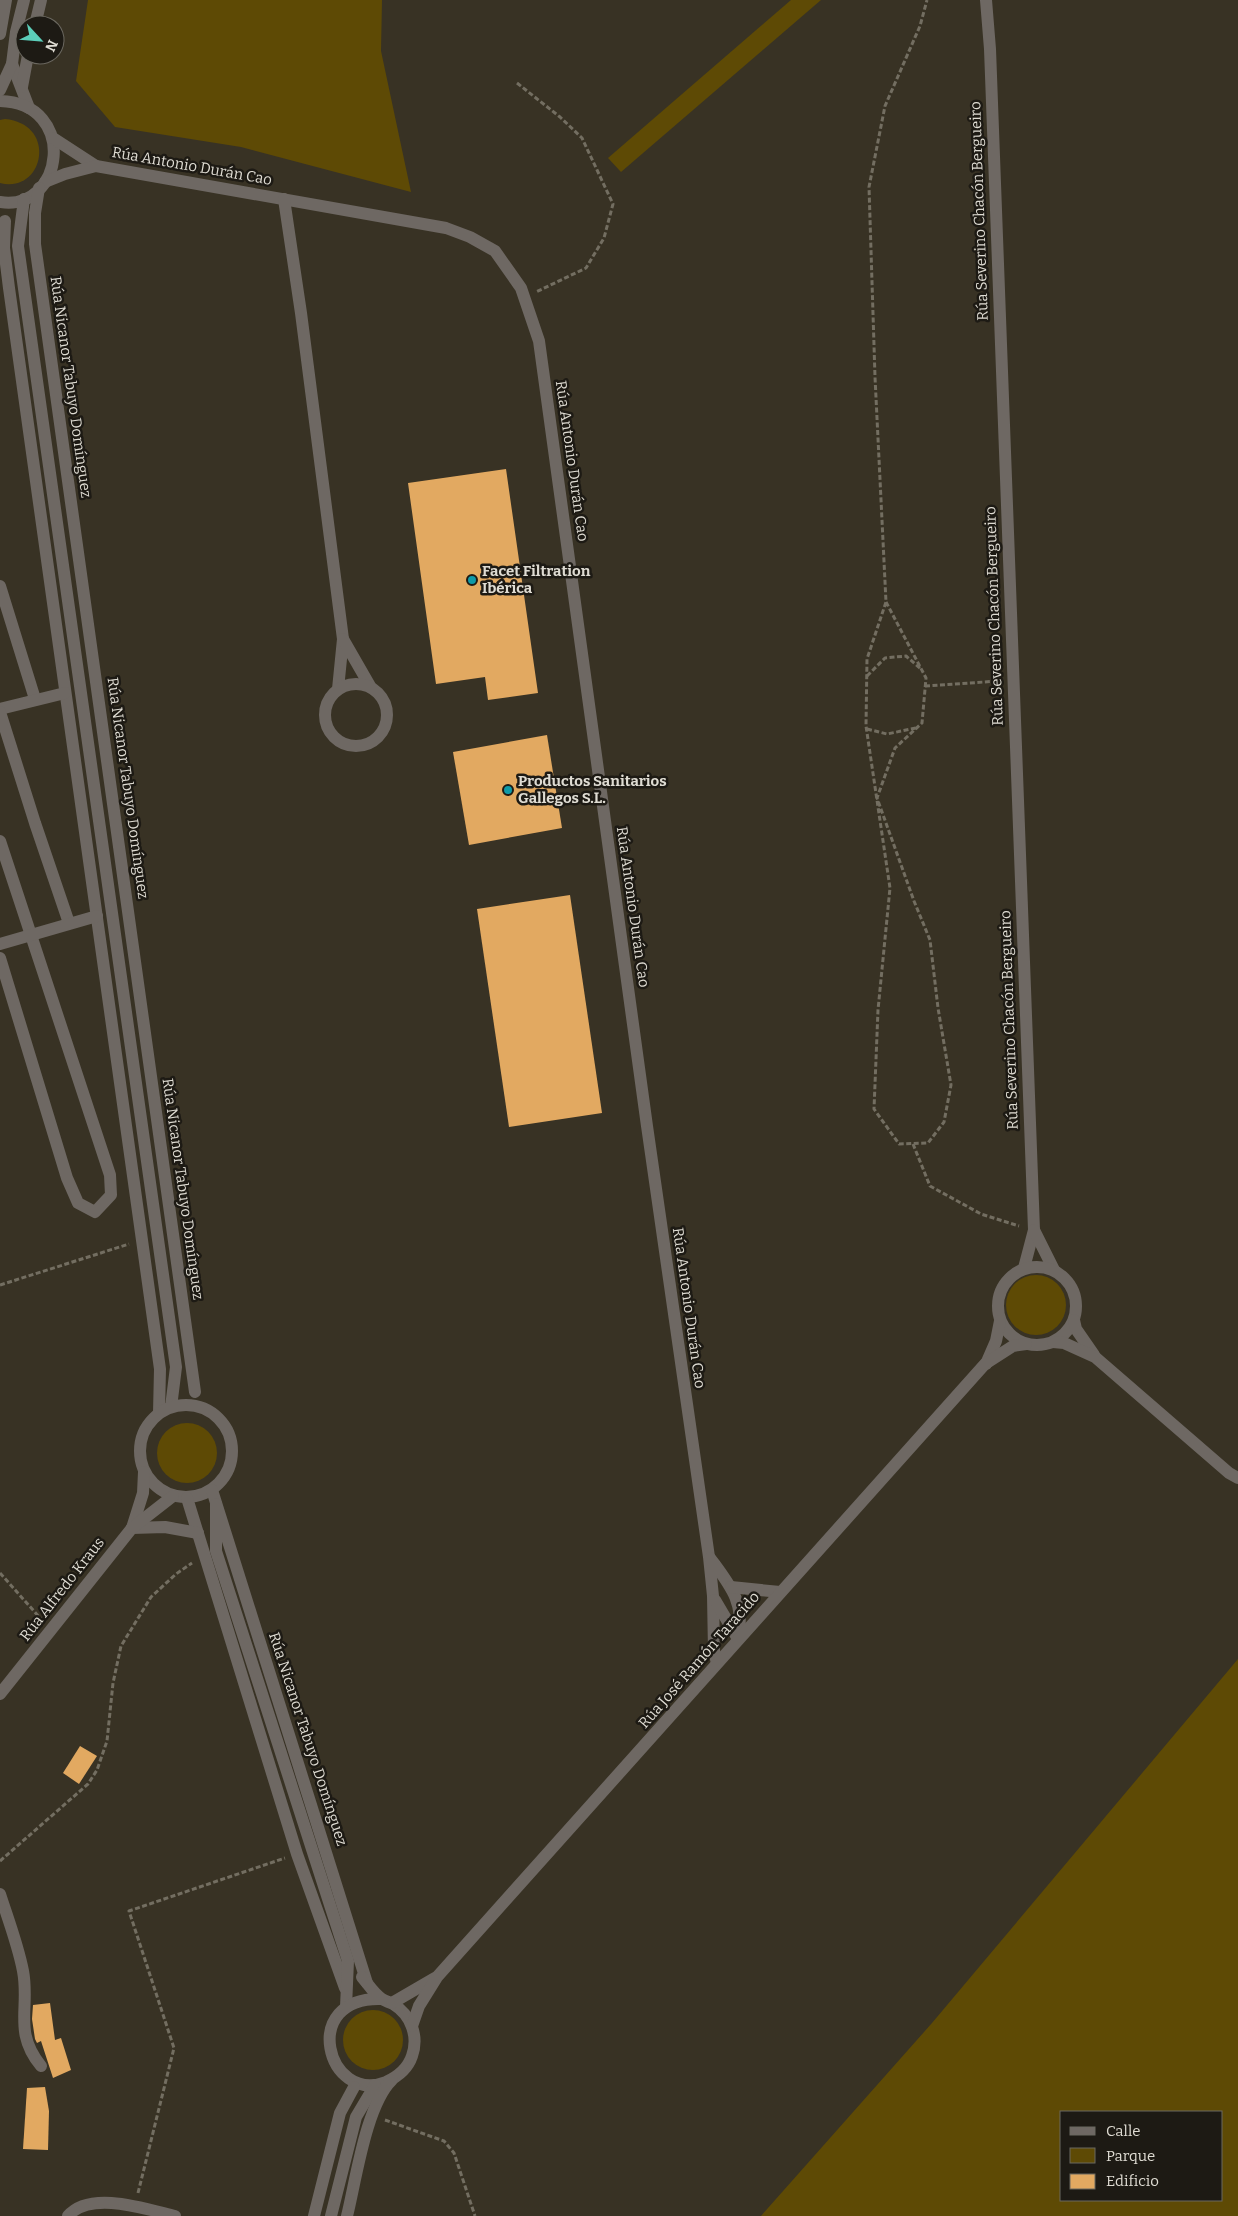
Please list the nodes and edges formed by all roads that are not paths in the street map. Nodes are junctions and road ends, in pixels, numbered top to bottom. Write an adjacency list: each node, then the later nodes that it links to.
1 (6, 0): 6 (street)
2 (24, 0): 7 (street)
3 (41, 0): 5 (street)
4 (986, 0): 34 (street, Rúa Severino Chacón Bergueiro)
5 (37, 15)
6 (0, 34)
7 (12, 64): 9 (street); 10 (street)
8 (26, 65): 9 (street)
9 (22, 87): 12 (street)
10 (0, 90)
11 (0, 101): 12 (street)
12 (29, 108): 13 (street)
13 (53, 138): 14 (street, Rúa Antonio Durán Cao); 15 (street, Rúa Nicanor Tabuyo Domínguez)
14 (96, 166): 15 (street, Rúa Antonio Durán Cao); 16 (street, Rúa Antonio Durán Cao)
15 (42, 185): 17 (street, Rúa Antonio Durán Cao); 44 (street, Rúa Nicanor Tabuyo Domínguez)
16 (284, 198): 22 (street, Rúa Antonio Durán Cao); 57 (street, Rúa Antonio Durán Cao)
17 (24, 199): 18 (street); 20 (street, Rúa Nicanor Tabuyo Domínguez)
18 (0, 202)
19 (2, 216): 20 (street, Rúa Nicanor Tabuyo Domínguez); 25 (street, Rúa Nicanor Tabuyo Domínguez)
20 (18, 246): 43 (street, Rúa Nicanor Tabuyo Domínguez)
21 (0, 586): 26 (street)
22 (342, 639): 23 (street); 24 (street)
23 (370, 686): 24 (street); 24 (street)
24 (338, 689)
25 (64, 693): 26 (street); 29 (street, Rúa Nicanor Tabuyo Domínguez)
26 (35, 699): 27 (street)
27 (0, 710): 30 (street)
28 (0, 841): 31 (street)
29 (97, 916): 30 (street); 47 (street, Rúa Nicanor Tabuyo Domínguez)
30 (69, 923): 31 (street)
31 (31, 935): 32 (street); 33 (street)
32 (0, 944)
33 (0, 958)
34 (1034, 1230): 35 (street, Rúa Severino Chacón Bergueiro); 36 (street, Rúa Severino Chacón Bergueiro)
35 (1024, 1268): 36 (street); 38 (street)
36 (1054, 1270): 37 (street)
37 (1074, 1320): 39 (street); 41 (street)
38 (1000, 1321): 40 (street); 42 (street, Rúa José Ramón Taracido)
39 (1053, 1342): 40 (street); 41 (street)
40 (1026, 1344): 42 (street, Rúa José Ramón Taracido)
41 (1095, 1357): 49 (street)
42 (985, 1364): 59 (street, Rúa José Ramón Taracido)
43 (176, 1366): 44 (street, Rúa Nicanor Tabuyo Domínguez); 45 (street, Rúa Nicanor Tabuyo Domínguez)
44 (195, 1392): 46 (street, Rúa Nicanor Tabuyo Domínguez)
45 (172, 1407): 46 (street); 47 (street)
46 (210, 1412): 50 (street)
47 (160, 1413): 48 (street)
48 (144, 1472): 51 (street); 54 (street, Rúa Alfredo Kraus)
49 (1238, 1478)
50 (212, 1490): 52 (street); 53 (street, Rúa Nicanor Tabuyo Domínguez)
51 (174, 1496): 52 (street); 54 (street, Rúa Alfredo Kraus)
52 (187, 1498): 55 (street, Rúa Nicanor Tabuyo Domínguez)
53 (216, 1504): 56 (street, Rúa Nicanor Tabuyo Domínguez); 67 (street, Rúa Nicanor Tabuyo Domínguez)
54 (132, 1528): 55 (street); 63 (street, Rúa Alfredo Kraus)
55 (198, 1532): 56 (street, Rúa Nicanor Tabuyo Domínguez)
56 (211, 1553): 65 (street, Rúa Nicanor Tabuyo Domínguez); 68 (street, Rúa Nicanor Tabuyo Domínguez)
57 (709, 1557): 58 (street, Rúa Antonio Durán Cao); 60 (street, Rúa Antonio Durán Cao)
58 (731, 1587): 59 (street); 61 (street, Rúa Antonio Durán Cao)
59 (780, 1592): 61 (street, Rúa José Ramón Taracido)
60 (713, 1596): 61 (street, Rúa Antonio Durán Cao); 62 (street, Rúa Antonio Durán Cao)
61 (738, 1639): 62 (street, Rúa José Ramón Taracido)
62 (717, 1663): 66 (street, Rúa José Ramón Taracido)
63 (0, 1694)
64 (0, 1894): 72 (street)
65 (348, 1962): 67 (street, Rúa Nicanor Tabuyo Domínguez); 68 (street, Rúa Nicanor Tabuyo Domínguez)
66 (437, 1977): 69 (street, Rúa José Ramón Taracido); 71 (street, Rúa José Ramón Taracido)
67 (368, 1983): 69 (street, Rúa Nicanor Tabuyo Domínguez)
68 (347, 1993): 70 (street, Rúa Nicanor Tabuyo Domínguez)
69 (387, 2001): 70 (street); 71 (street)
70 (346, 2007): 74 (street)
71 (412, 2026): 73 (street)
72 (41, 2066)
73 (393, 2079): 75 (street); 81 (street)
74 (353, 2083): 75 (street); 76 (street); 79 (street)
75 (375, 2084): 76 (street)
76 (356, 2117): 80 (street)
77 (68, 2216): 78 (street)
78 (175, 2216)
79 (314, 2216)
80 (331, 2216)
81 (347, 2216)

